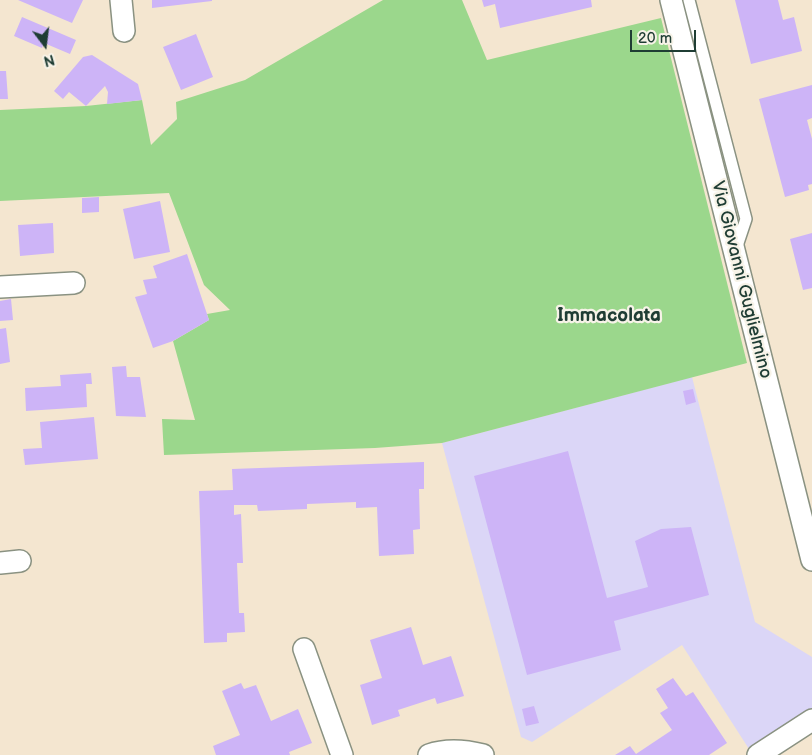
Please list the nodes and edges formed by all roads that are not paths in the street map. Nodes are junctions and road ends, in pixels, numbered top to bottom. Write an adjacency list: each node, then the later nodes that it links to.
1 (121, 0): 4 (street)
2 (671, 0): 5 (street, Via Giovanni Guglielmino)
3 (689, 0): 5 (lane)
4 (124, 32)
5 (734, 253): 8 (street, Via Giovanni Guglielmino)
6 (74, 282): 7 (street)
7 (0, 287)
8 (812, 560)
9 (304, 649): 11 (street)
10 (812, 720): 14 (street)
11 (342, 755)
12 (429, 755): 13 (street)
13 (483, 755)
14 (758, 755)

